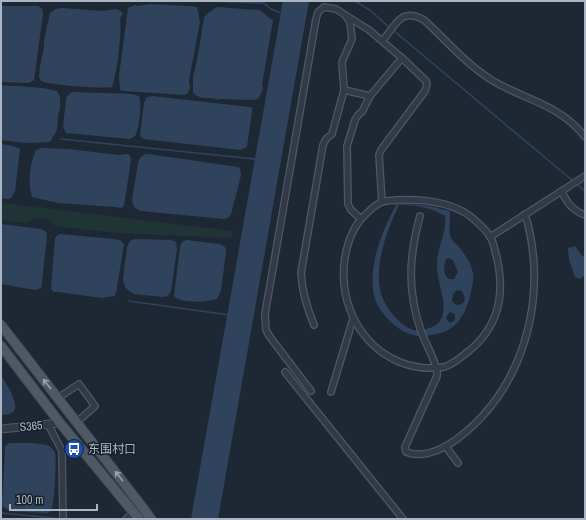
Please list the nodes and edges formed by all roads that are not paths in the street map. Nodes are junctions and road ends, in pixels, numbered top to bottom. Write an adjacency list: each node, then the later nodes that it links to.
1 (343, 13): 2 (street); 3 (street); 23 (street)
2 (368, 29): 3 (street); 5 (street)
3 (352, 34): 6 (street)
4 (384, 39): 8 (street)
5 (402, 58): 7 (street); 11 (street)
6 (344, 90): 7 (street); 19 (street)
7 (370, 96): 15 (street)
8 (585, 137)
9 (585, 176): 10 (street)
10 (562, 192): 12 (street); 13 (street)
11 (382, 202): 15 (street); 16 (street)
12 (525, 214): 16 (street); 30 (street)
13 (585, 215)
14 (420, 216): 21 (street)
15 (361, 219): 17 (street)
16 (490, 237): 21 (street)
17 (354, 318): 21 (street); 24 (street)
18 (1, 325): 25 (main road, one-way to 18)
19 (314, 325)
20 (1, 346): 27 (main road)
21 (436, 367): 30 (street)
22 (285, 372): 35 (street)
23 (311, 391)
24 (331, 392)
25 (58, 398): 26 (main road); 26 (street)
26 (74, 418): 27 (main road); 34 (main road, one-way to 26)
27 (60, 423): 28 (street, S365); 32 (main road)
28 (48, 424): 29 (street, S365); 33 (street)
29 (1, 429)
30 (446, 447): 31 (street)
31 (458, 463)
32 (133, 517)
33 (63, 519)
34 (151, 519)
35 (403, 519)

